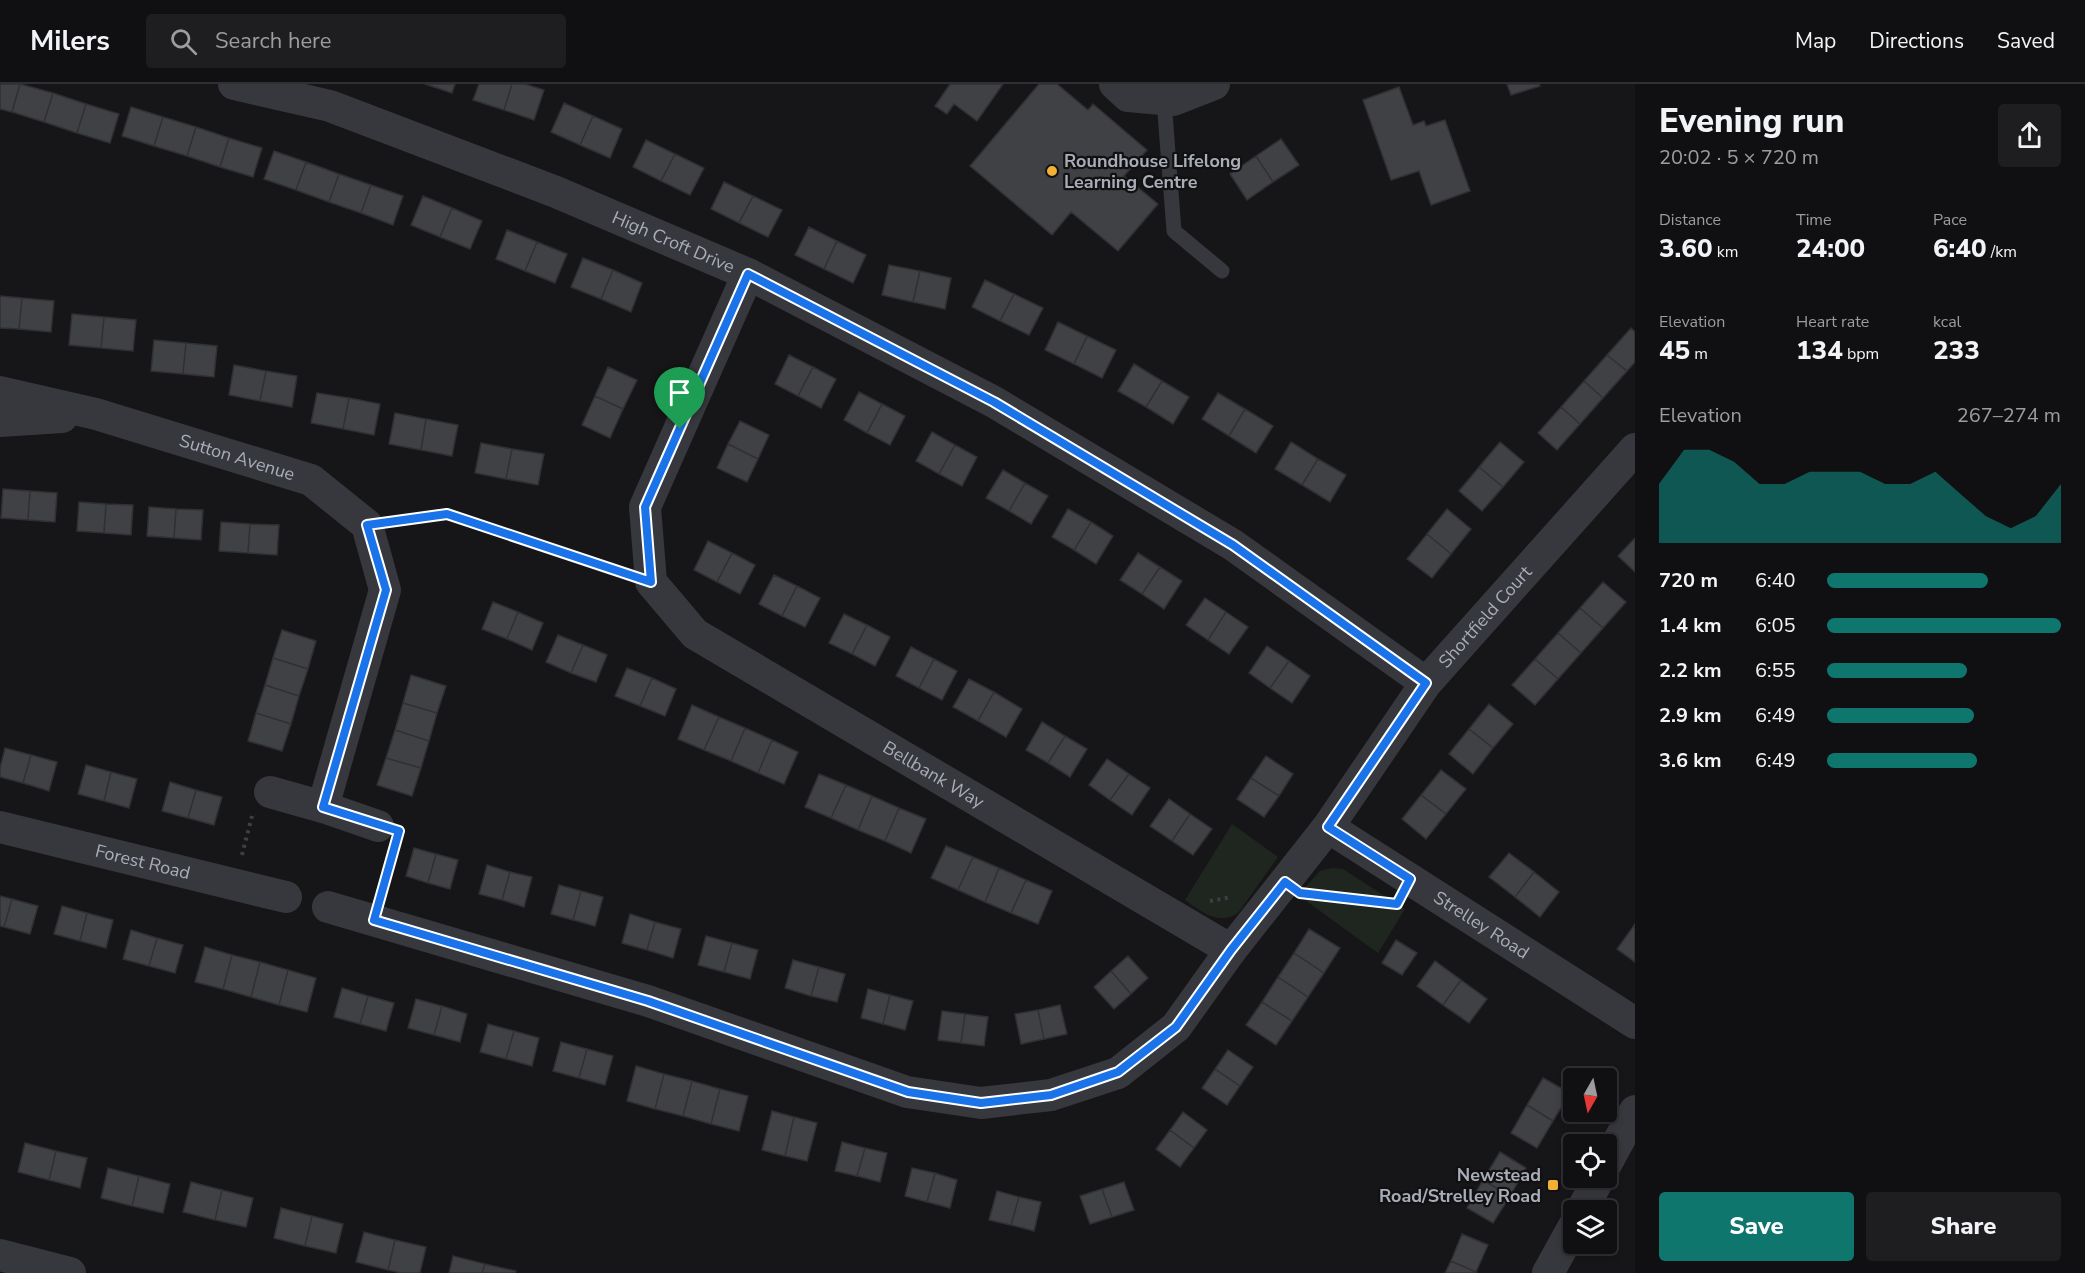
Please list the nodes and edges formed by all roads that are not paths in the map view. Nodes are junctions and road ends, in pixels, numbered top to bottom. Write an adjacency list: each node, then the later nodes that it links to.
1 (234, 84): 4 (street, High Croft Drive)
2 (1114, 84): 5 (street)
3 (1214, 84): 5 (street)
4 (332, 95): 7 (street, High Croft Drive)
5 (1164, 100): 6 (lane)
6 (1222, 271)
7 (748, 274): 12 (street, High Croft Drive); 20 (street, Bellbank Way)
8 (0, 392): 9 (street, Sutton Avenue)
9 (96, 414): 10 (street, Sutton Avenue); 14 (street, Sutton Avenue)
10 (0, 421)
11 (1635, 448): 12 (street, Shortfield Court)
12 (1426, 683): 17 (street, Shortfield Court)
13 (270, 792): 14 (street)
14 (323, 807): 15 (street)
15 (378, 826)
16 (0, 827): 18 (street, Forest Road)
17 (1328, 827): 20 (street, Shortfield Court); 21 (street, Strelley Road)
18 (286, 897)
19 (328, 907): 20 (street, Shortfield Court)
20 (1231, 950)
21 (1635, 1023)
22 (1635, 1111): 23 (street)
23 (1617, 1144)
24 (1563, 1246): 27 (street)
25 (0, 1255): 26 (street)
26 (70, 1273)
27 (1548, 1273)

